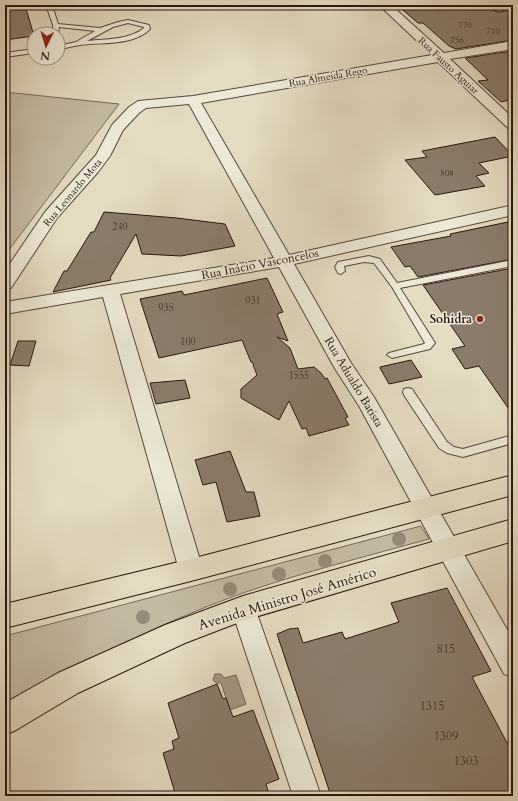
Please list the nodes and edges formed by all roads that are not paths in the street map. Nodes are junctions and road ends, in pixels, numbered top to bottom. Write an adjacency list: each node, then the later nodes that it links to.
1 (49, 5): 5 (lane)
2 (385, 5): 12 (street, Rua Fausto Aguiar)
3 (513, 5): 4 (street)
4 (498, 8)
5 (56, 25): 6 (lane)
6 (100, 30): 7 (lane); 7 (lane)
7 (78, 43): 9 (lane)
8 (513, 45): 12 (street, Rua Almeida Rego)
9 (66, 46)
10 (26, 52): 11 (lane)
11 (5, 54)
12 (440, 57): 13 (street, Rua Almeida Rego); 15 (street, Rua Fausto Aguiar)
13 (193, 100): 14 (street, Rua Almeida Rego); 17 (street, Rua Adualdo Batista)
14 (143, 104): 20 (street, Rua Leonardo Mota)
15 (513, 125)
16 (513, 210): 17 (street, Rua Inácio Vasconcelos)
17 (284, 261): 22 (street, Rua Inácio Vasconcelos); 28 (street, Rua Adualdo Batista)
18 (513, 263): 21 (lane)
19 (341, 271): 21 (lane)
20 (5, 284)
21 (394, 286): 24 (lane)
22 (110, 291): 23 (street, Rua Inácio Vasconcelos); 31 (street)
23 (5, 308)
24 (392, 355)
25 (408, 392): 26 (lane)
26 (513, 439)
27 (513, 485): 28 (main road)
28 (427, 508): 30 (street, Rua Adualdo Batista); 31 (main road)
29 (513, 530): 30 (main road, Avenida Ministro José Américo)
30 (449, 548): 32 (main road, Avenida Ministro José Américo); 34 (street, Rua Adualdo Batista)
31 (191, 570): 33 (main road)
32 (243, 608): 35 (main road, Avenida Ministro José Américo); 36 (street)
33 (5, 616)
34 (513, 665)
35 (5, 720)
36 (308, 796)

